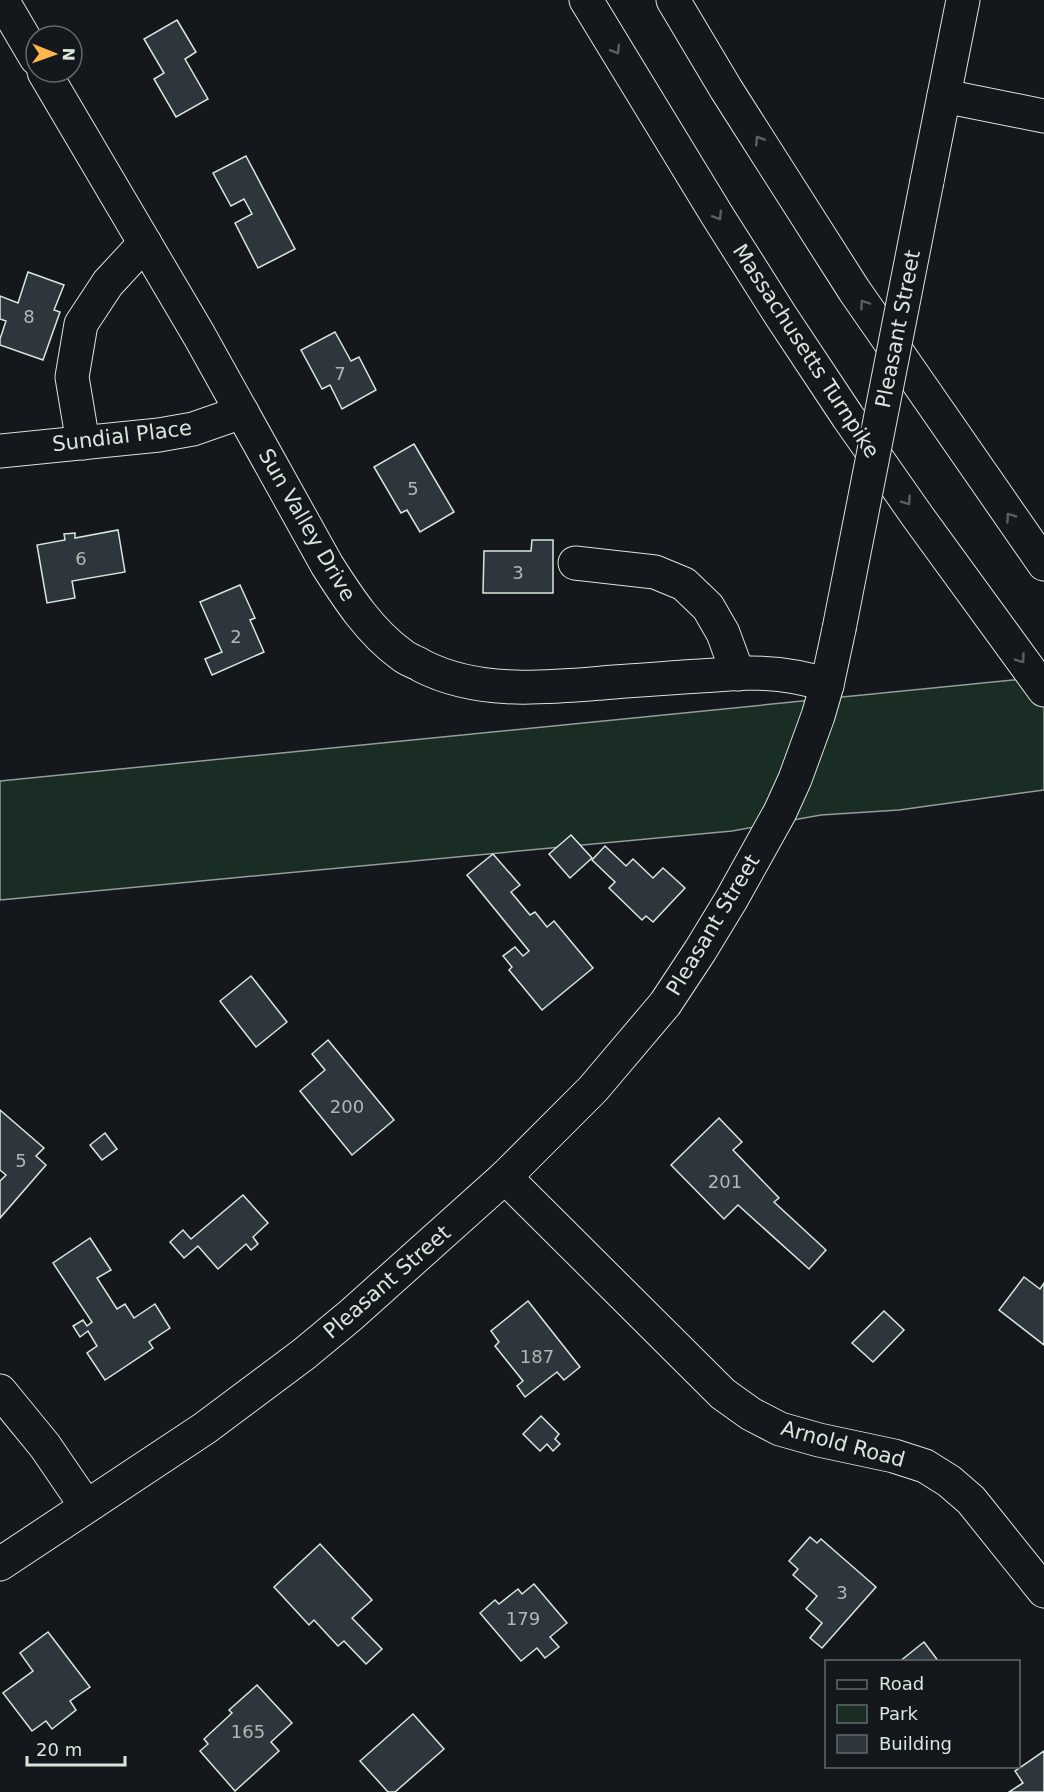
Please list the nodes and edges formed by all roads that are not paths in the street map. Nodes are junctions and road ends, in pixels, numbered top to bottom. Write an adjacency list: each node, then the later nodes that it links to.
1 (2, 0): 5 (main road)
2 (586, 0): 17 (main road, Massachusetts Turnpike, one-way to 17)
3 (673, 0): 14 (main road, one-way to 3)
4 (963, 0): 7 (main road, Pleasant Street)
5 (24, 38)
6 (51, 84): 9 (main road, Sun Valley Drive)
7 (944, 96): 8 (main road); 16 (main road, Pleasant Street, bridge)
8 (1044, 116)
9 (145, 243): 10 (main road, Sun Valley Drive); 11 (main road)
10 (242, 412): 11 (main road, Sundial Place); 15 (main road, Sun Valley Drive)
11 (83, 443): 12 (main road, Sundial Place)
12 (0, 450)
13 (575, 563): 15 (main road)
14 (1044, 564)
15 (738, 674): 16 (main road, Sun Valley Drive)
16 (827, 685): 18 (main road, Pleasant Street)
17 (1044, 690)
18 (505, 1177): 20 (main road, Pleasant Street); 22 (main road, Arnold Road)
19 (0, 1391): 20 (main road)
20 (86, 1506): 21 (main road, Pleasant Street)
21 (0, 1564)
22 (1044, 1591)

